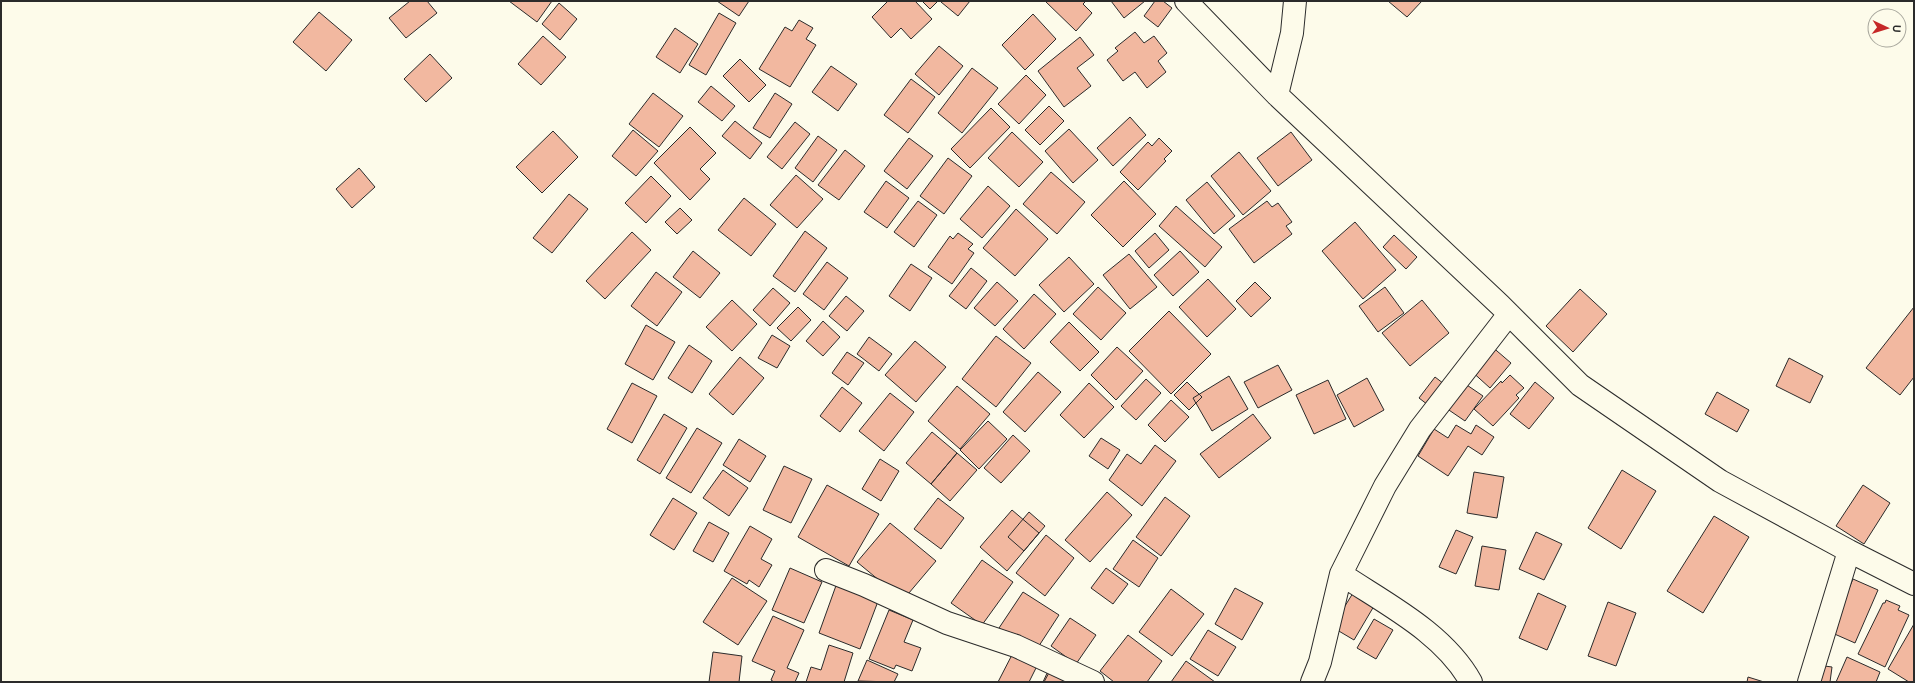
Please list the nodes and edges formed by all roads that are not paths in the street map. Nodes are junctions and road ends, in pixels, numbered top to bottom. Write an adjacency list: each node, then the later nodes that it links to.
1 (1186, 1): 3 (street)
2 (1295, 1): 3 (street)
3 (1277, 95): 4 (street)
4 (1509, 314): 5 (street); 7 (street)
5 (1849, 551): 8 (street); 12 (street)
6 (826, 570): 9 (street)
7 (1341, 574): 10 (street); 11 (street)
8 (1914, 584)
9 (1093, 682)
10 (1312, 682)
11 (1471, 682)
12 (1809, 682)

